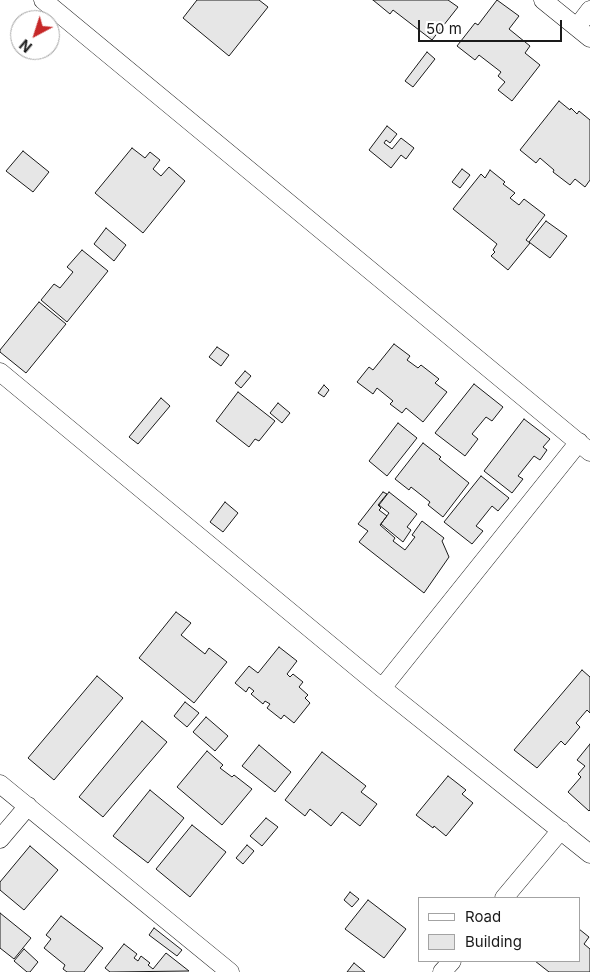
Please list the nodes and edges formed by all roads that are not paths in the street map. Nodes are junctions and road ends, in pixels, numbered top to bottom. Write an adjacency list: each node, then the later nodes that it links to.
1 (43, 0): 6 (street)
2 (543, 0): 4 (street)
3 (590, 10): 4 (street)
4 (583, 33)
5 (0, 372): 7 (street)
6 (584, 447): 7 (street)
7 (382, 688): 10 (street)
8 (0, 784): 9 (street)
9 (28, 806): 11 (street); 15 (street)
10 (560, 830): 12 (street); 13 (street)
11 (0, 839)
12 (590, 854)
13 (505, 897)
14 (451, 962): 16 (street)
15 (230, 972)
16 (442, 972)

